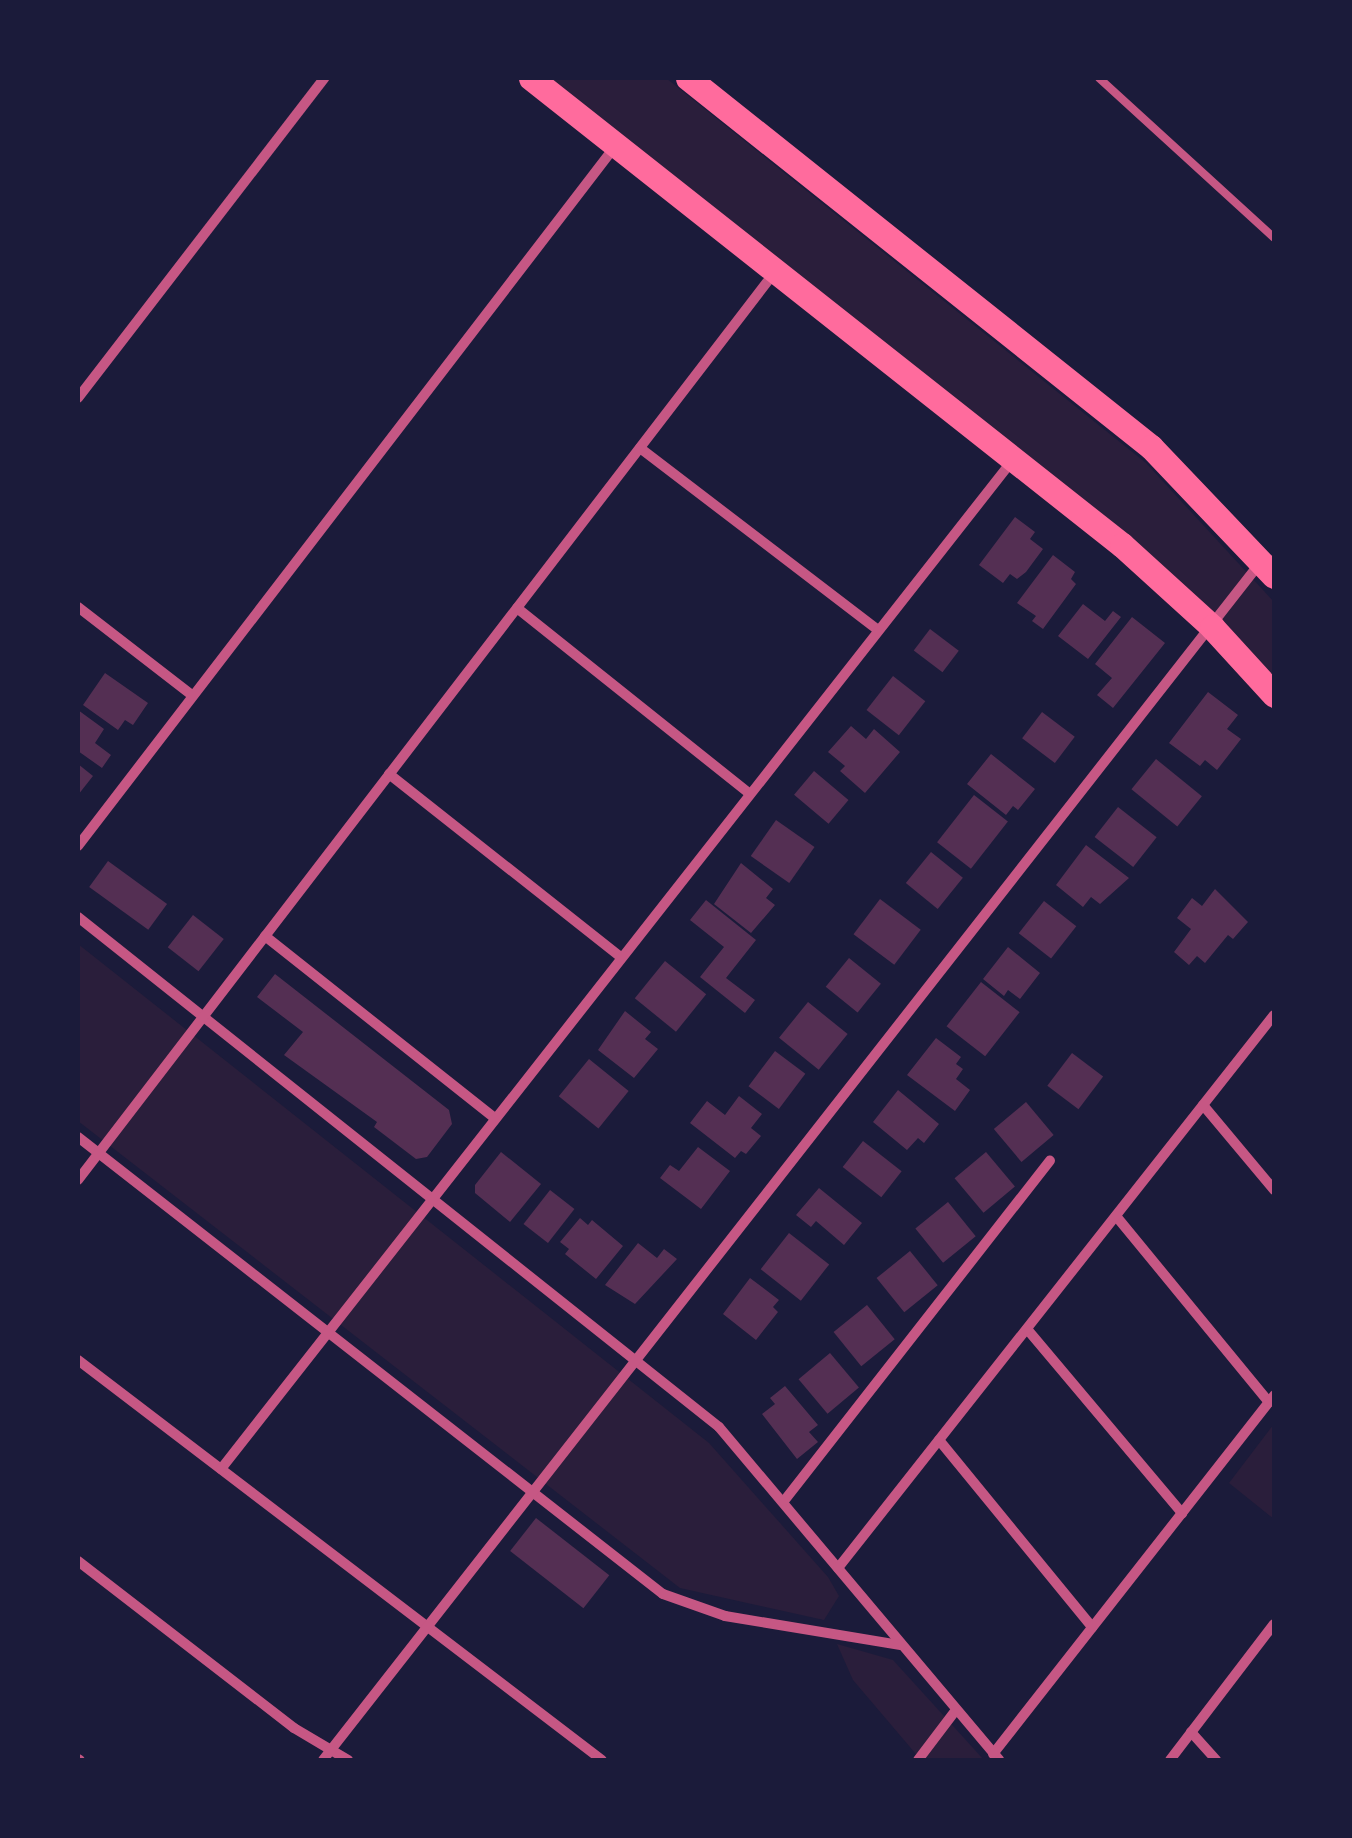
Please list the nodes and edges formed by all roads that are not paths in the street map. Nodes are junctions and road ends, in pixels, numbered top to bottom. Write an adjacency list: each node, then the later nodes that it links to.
1 (324, 78): 8 (street)
2 (532, 78): 5 (main road)
3 (688, 78): 11 (main road)
4 (1099, 78): 6 (lane)
5 (616, 144): 7 (main road); 17 (street)
6 (1274, 238)
7 (775, 271): 9 (street); 10 (main road)
8 (78, 398)
9 (640, 448): 13 (street); 15 (street)
10 (1013, 460): 14 (main road); 15 (street)
11 (1268, 568): 14 (street)
12 (78, 607): 17 (street)
13 (517, 608): 18 (street); 19 (street)
14 (1212, 627): 16 (main road); 37 (street)
15 (878, 630): 19 (street)
16 (1274, 695)
17 (192, 696): 20 (street)
18 (390, 774): 22 (street); 23 (street)
19 (750, 794): 23 (street)
20 (78, 846)
21 (78, 917): 24 (street)
22 (264, 936): 24 (street); 27 (street)
23 (622, 958): 27 (street)
24 (205, 1014): 29 (street); 33 (street)
25 (1274, 1015): 26 (street)
26 (1204, 1105): 32 (street); 34 (street)
27 (494, 1118): 33 (street)
28 (78, 1137): 29 (street)
29 (98, 1154): 31 (street); 36 (street)
30 (1050, 1161): 43 (street)
31 (78, 1180)
32 (1274, 1190)
33 (433, 1196): 36 (street); 37 (street)
34 (1116, 1216): 35 (street); 39 (street)
35 (1027, 1329): 40 (street); 44 (street)
36 (326, 1332): 41 (street); 42 (street)
37 (636, 1358): 42 (street); 43 (street)
38 (78, 1360): 41 (street)
39 (1272, 1399): 44 (street)
40 (939, 1440): 46 (street); 49 (street)
41 (222, 1469): 48 (street)
42 (529, 1492): 48 (street); 50 (street)
43 (784, 1500): 46 (street)
44 (1182, 1513): 49 (street)
45 (78, 1562): 53 (street)
46 (838, 1568): 50 (street)
47 (1274, 1624): 52 (street)
48 (427, 1625): 53 (street); 57 (street)
49 (1092, 1627): 54 (street)
50 (902, 1645): 51 (street)
51 (956, 1710): 54 (street); 58 (street)
52 (1191, 1732): 59 (street); 60 (street)
53 (331, 1750): 55 (street); 56 (street)
54 (996, 1757)
55 (323, 1760)
56 (348, 1760)
57 (602, 1760)
58 (918, 1760)
59 (1170, 1760)
60 (1216, 1760)

